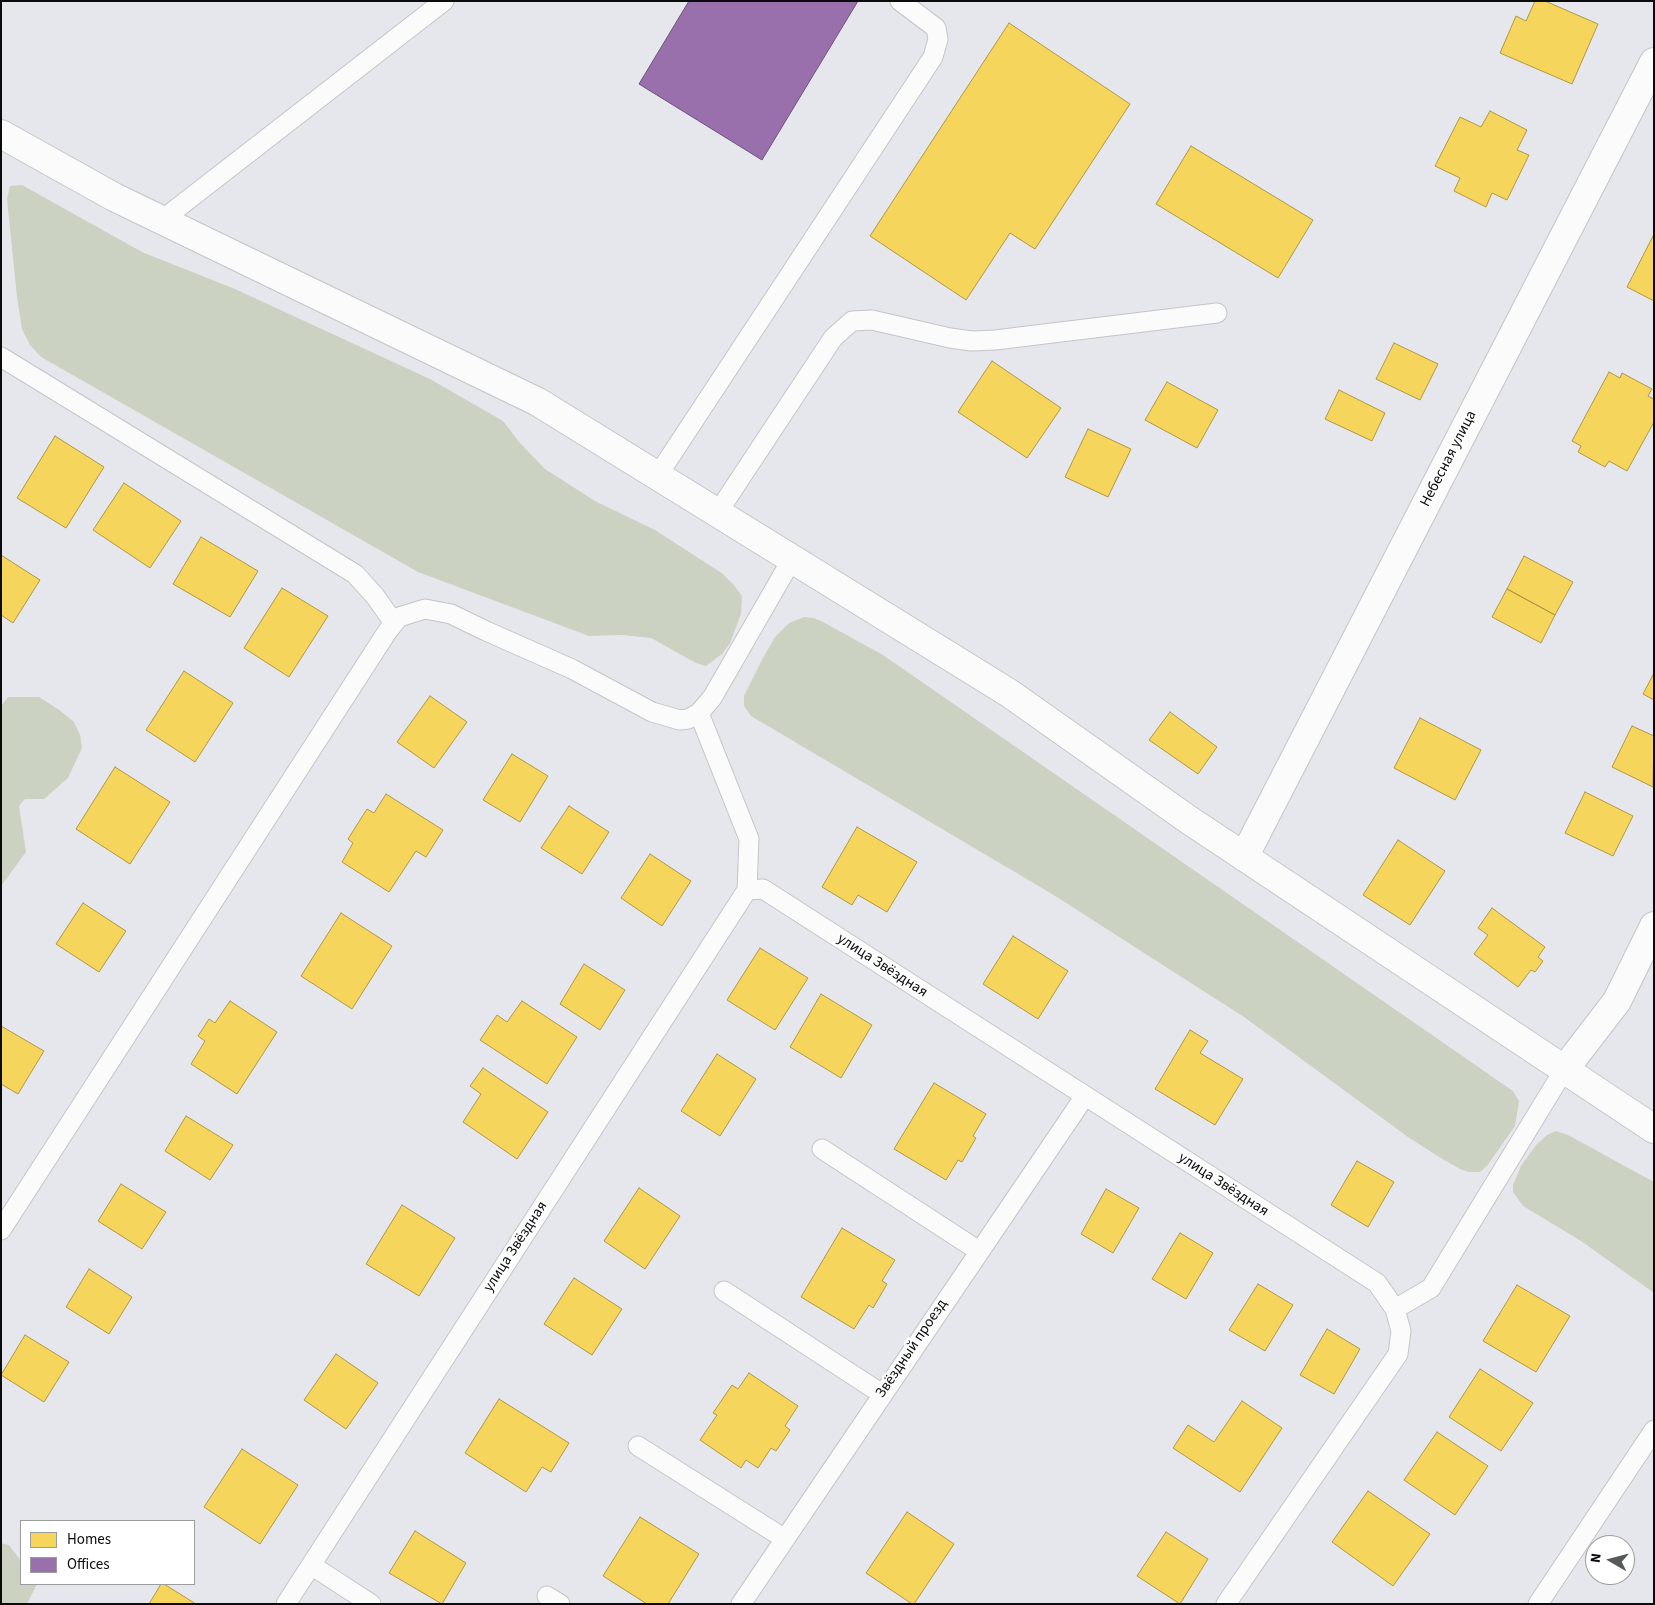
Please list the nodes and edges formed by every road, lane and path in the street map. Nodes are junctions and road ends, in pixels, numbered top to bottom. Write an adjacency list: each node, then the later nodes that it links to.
1 (444, 1): 5 (lane)
2 (900, 1): 8 (lane)
3 (1654, 62): 13 (street, Небесная улица)
4 (1, 134): 5 (street)
5 (162, 220): 8 (street)
6 (1218, 313): 9 (lane)
7 (1, 357): 11 (lane)
8 (658, 475): 9 (street)
9 (718, 512): 10 (street)
10 (792, 559): 12 (lane); 13 (street)
11 (394, 623): 12 (lane); 20 (lane)
12 (699, 713): 14 (lane)
13 (1244, 856): 16 (street)
14 (747, 890): 17 (lane, улица Звёздная); 28 (lane, улица Звёздная)
15 (1654, 926): 16 (street)
16 (1564, 1070): 18 (street); 23 (lane)
17 (1085, 1096): 21 (lane, Звёздный проезд); 23 (lane, улица Звёздная)
18 (1654, 1129)
19 (822, 1149): 21 (lane)
20 (1, 1230)
21 (979, 1251): 24 (lane, Звёздный проезд)
22 (724, 1291): 24 (lane)
23 (1395, 1309): 32 (lane, улица Звёздная)
24 (882, 1394): 27 (lane, Звёздный проезд)
25 (1654, 1430): 33 (lane)
26 (638, 1446): 27 (lane)
27 (785, 1539): 31 (lane, Звёздный проезд)
28 (311, 1565): 29 (lane, улица Звёздная); 30 (lane)
29 (286, 1604)
30 (372, 1604)
31 (741, 1604)
32 (1226, 1604)
33 (1538, 1604)

